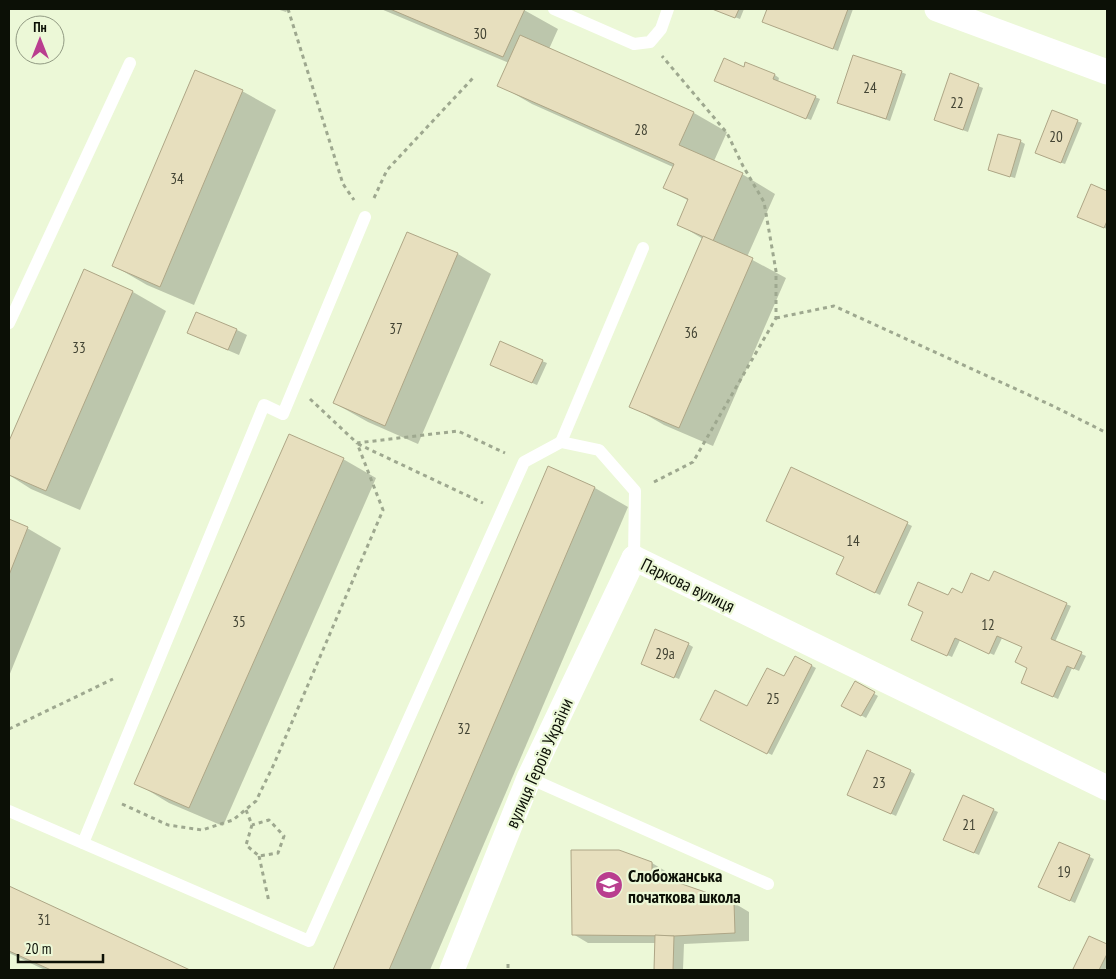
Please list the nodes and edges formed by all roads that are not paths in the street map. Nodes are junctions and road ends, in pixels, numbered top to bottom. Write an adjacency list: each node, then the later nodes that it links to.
1 (554, 9): 2 (lane)
2 (668, 9)
3 (937, 9): 5 (street)
4 (130, 63): 8 (lane)
5 (1107, 72)
6 (365, 217): 14 (lane)
7 (643, 248): 9 (lane)
8 (9, 322)
9 (561, 442): 10 (lane); 14 (lane)
10 (638, 560): 11 (street, вулиця Героїв України); 12 (street, Паркова вулиця)
11 (529, 778): 15 (lane); 16 (street, вулиця Героїв України)
12 (1107, 786)
13 (9, 811): 14 (lane)
14 (83, 843)
15 (768, 884)
16 (452, 970)

